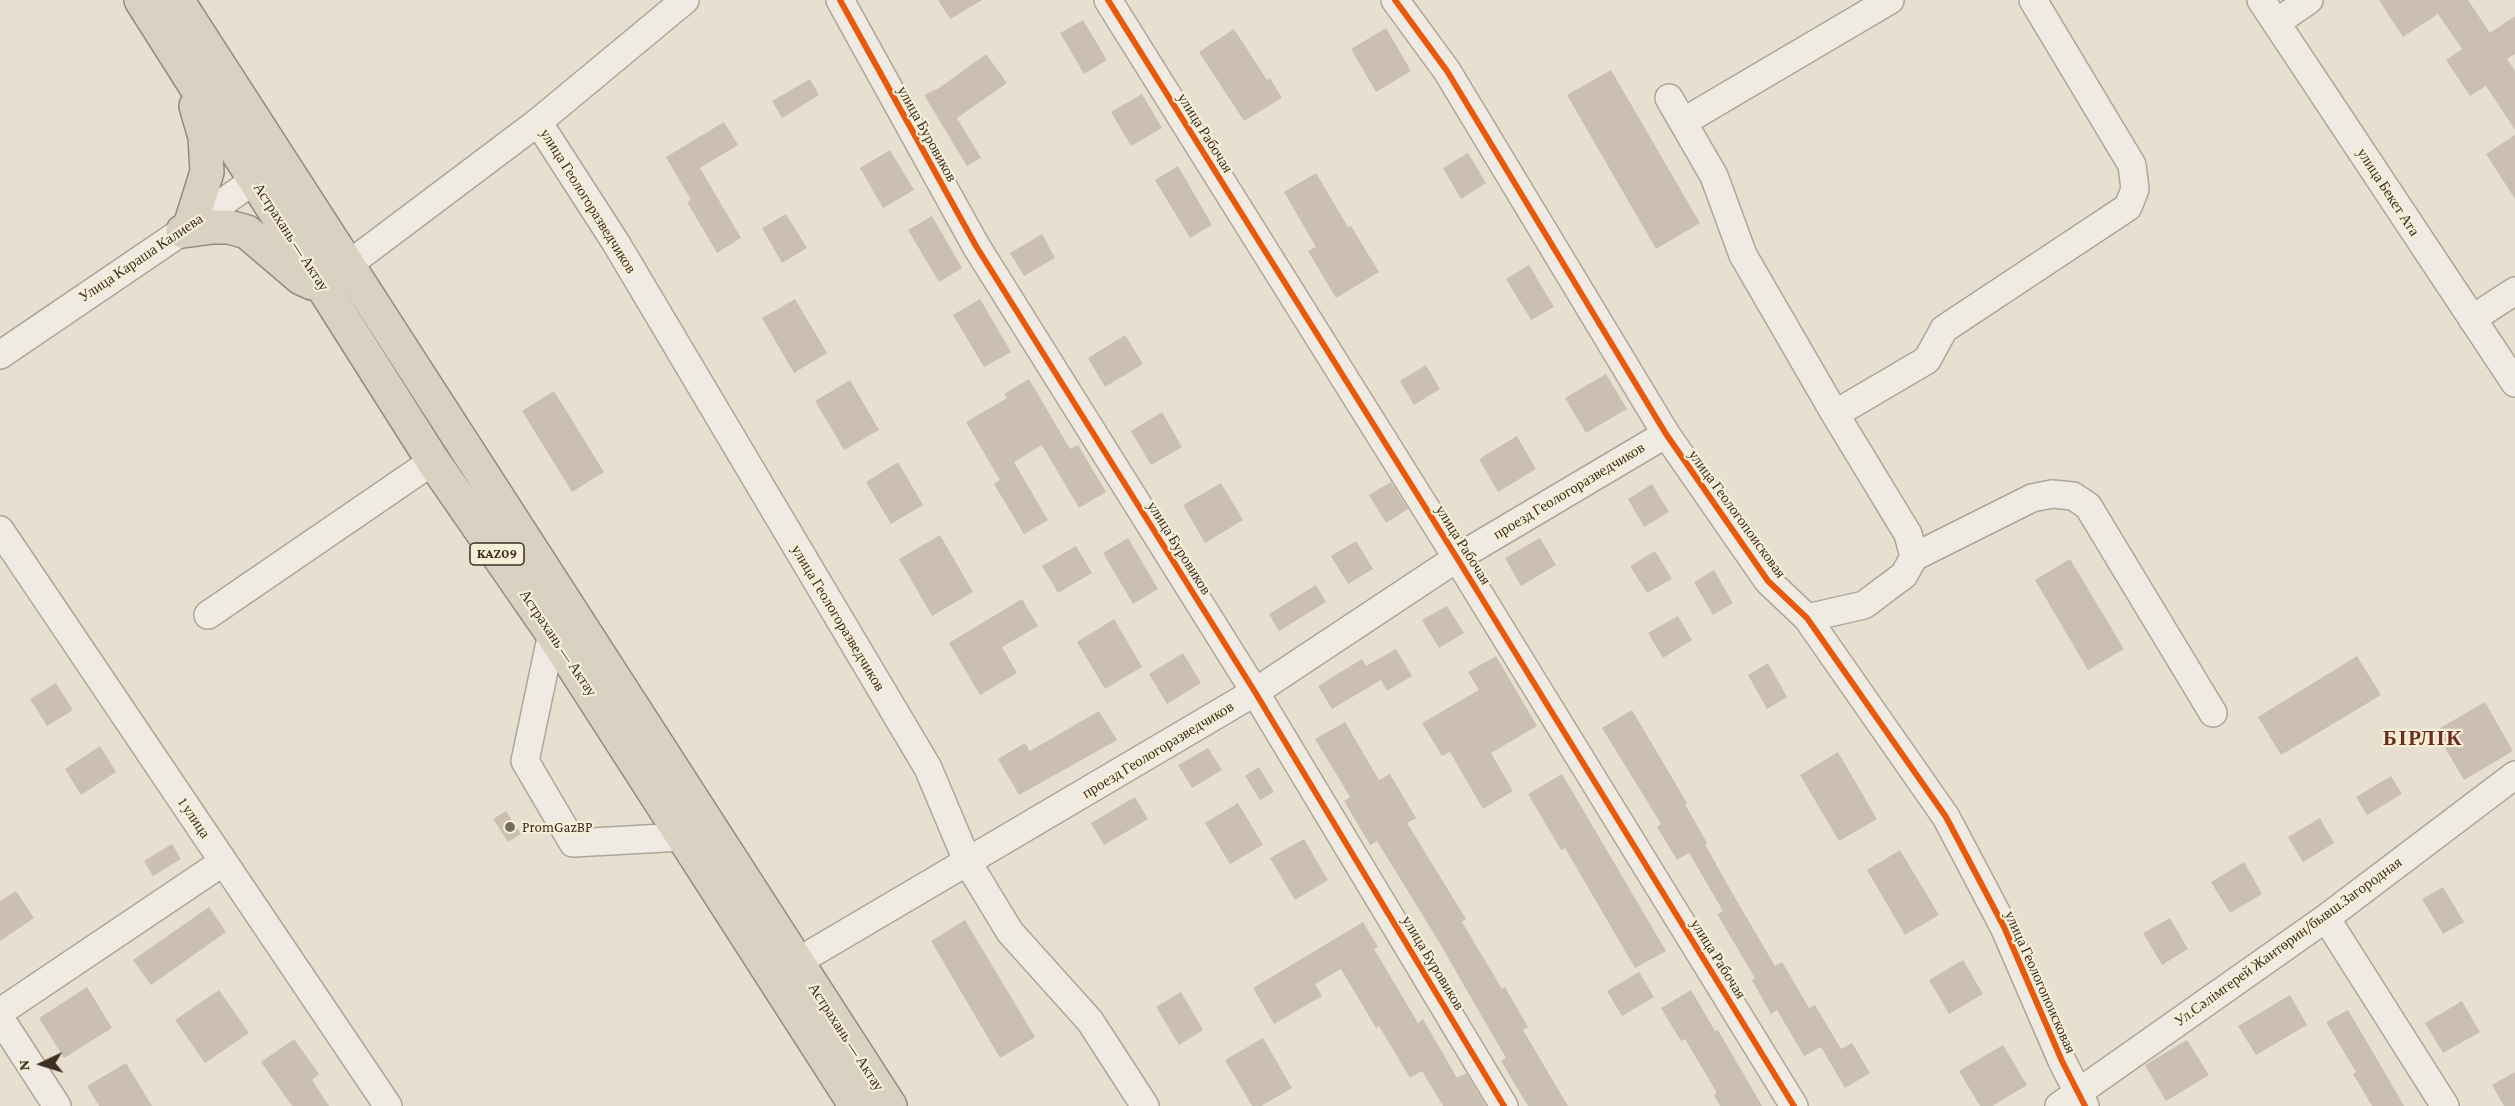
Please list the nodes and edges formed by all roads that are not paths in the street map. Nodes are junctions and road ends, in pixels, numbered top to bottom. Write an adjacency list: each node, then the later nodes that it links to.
1 (141, 0): 12 (highway, Астрахань — Актау / KAZ09)
2 (177, 0): 16 (highway, Астрахань — Актау / KAZ09)
3 (685, 0): 14 (street)
4 (840, 0): 34 (street, улица Буровиков)
5 (1108, 0): 30 (street, улица Рабочая)
6 (1395, 0): 26 (street, улица Геологопоисковая)
7 (1890, 0): 15 (street)
8 (2033, 0): 25 (street)
9 (2261, 0): 11 (street, улица Бекет Ата)
10 (2309, 0): 11 (street)
11 (2276, 23): 22 (street, улица Бекет Ата)
12 (186, 72): 17 (highway, Астрахань — Актау / KAZ09); 18 (highway)
13 (1669, 98): 15 (street)
14 (538, 122): 19 (street); 39 (street, улица Геологоразведчиков)
15 (1683, 122): 25 (street)
16 (281, 160): 17 (street, Улица Караша Калиева); 19 (highway, Астрахань — Актау / KAZ09)
17 (254, 180): 18 (street, Улица Караша Калиева); 20 (highway, Астрахань — Актау / KAZ09)
18 (186, 228): 20 (highway); 23 (street, Улица Караша Калиева)
19 (348, 264): 20 (street); 41 (highway, Астрахань — Актау / KAZ09)
20 (323, 284): 27 (highway, Астрахань — Актау / KAZ09)
21 (2515, 291): 22 (street)
22 (2472, 319): 24 (street, улица Бекет Ата)
23 (0, 355)
24 (2515, 383)
25 (1835, 414): 29 (street)
26 (1666, 434): 30 (street, проезд Геологоразведчиков); 32 (street, улица Геологопоисковая)
27 (433, 461): 31 (street); 33 (highway, Астрахань — Актау / KAZ09)
28 (0, 530): 38 (street, 1 улица)
29 (1914, 557): 32 (street); 35 (street)
30 (1457, 558): 34 (street, проезд Геологоразведчиков); 51 (street, улица Рабочая)
31 (208, 615)
32 (1806, 618): 44 (street, улица Геологопоисковая)
33 (552, 633): 37 (highway, Астрахань — Актау / KAZ09); 37 (street)
34 (1256, 693): 39 (street, проезд Геологоразведчиков); 50 (street, улица Буровиков)
35 (2212, 713)
36 (2515, 775): 40 (street, Ул.Сәлімгерей Жантөрин/бывш.Загородная)
37 (683, 837): 47 (highway, Астрахань — Актау / KAZ09)
38 (224, 862): 42 (street); 46 (street, 1 улица)
39 (968, 863): 41 (street, проезд Геологоразведчиков); 49 (street, улица Геологоразведчиков)
40 (2326, 918): 44 (street, Ул.Сәлімгерей Жантөрин/бывш.Загородная); 52 (street)
41 (797, 962): 48 (highway, Астрахань — Актау / KAZ09)
42 (0, 1012)
43 (0, 1018): 45 (street)
44 (2074, 1102)
45 (57, 1106)
46 (388, 1106)
47 (856, 1106)
48 (890, 1106)
49 (1145, 1106)
50 (1504, 1106)
51 (1794, 1106)
52 (2445, 1106)

